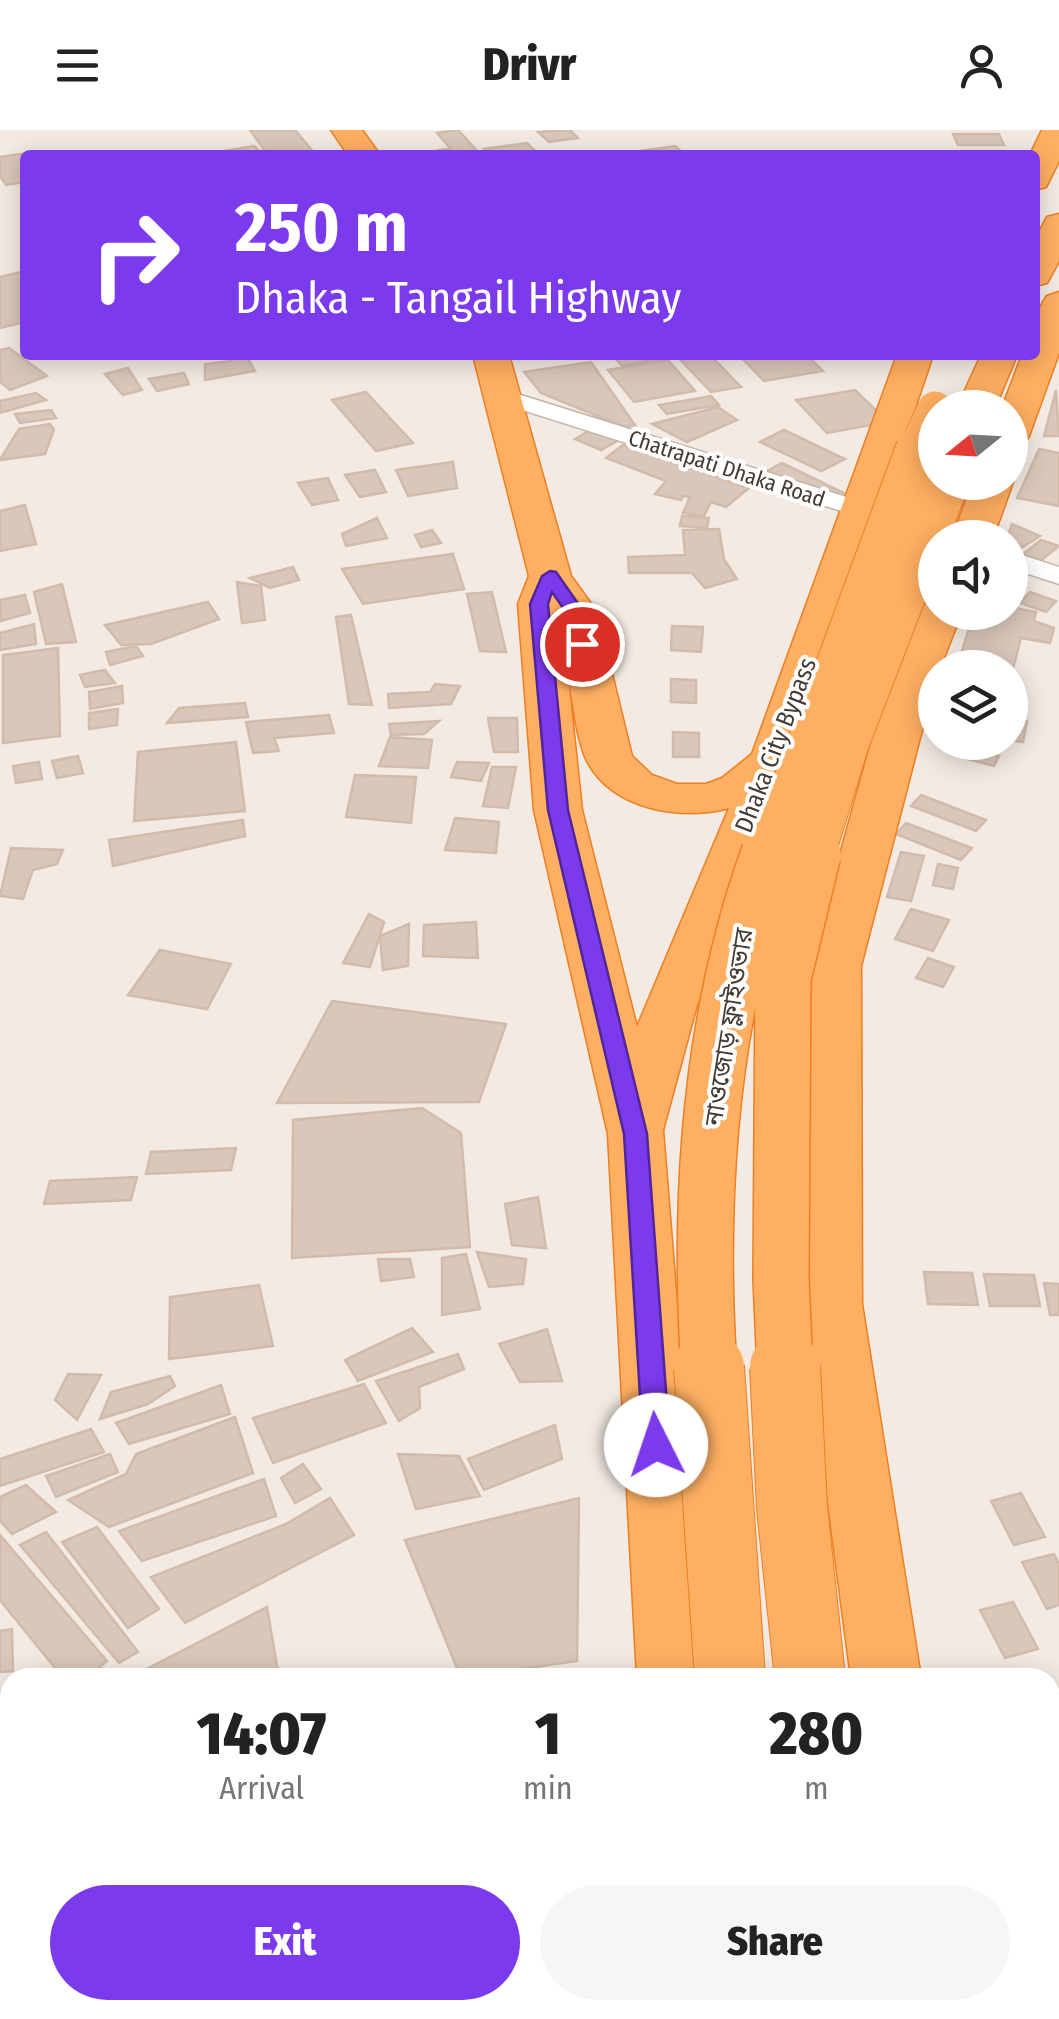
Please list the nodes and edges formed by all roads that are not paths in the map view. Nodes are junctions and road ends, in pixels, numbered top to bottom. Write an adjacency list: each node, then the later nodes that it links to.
1 (1057, 130): 2 (highway)
2 (1040, 169)
3 (1059, 224): 4 (highway)
4 (1040, 265)
5 (1059, 302): 6 (highway)
6 (1040, 354)
7 (492, 360): 13 (highway)
8 (997, 360): 11 (highway)
9 (1038, 360): 12 (highway)
10 (934, 386): 15 (highway, Dhaka City Bypass); 24 (highway, নাওজোড় ফ্লাইওভার, bridge)
11 (984, 390)
12 (1027, 390)
13 (502, 396): 15 (street, Chatrapati Dhaka Road); 18 (highway)
14 (940, 500): 25 (highway, নাওজোড় ফ্লাইওভার, bridge)
15 (863, 511): 16 (street, Chatrapati Dhaka Road); 21 (highway, Dhaka City Bypass)
16 (918, 528)
17 (1028, 565): 19 (street)
18 (550, 576): 21 (highway); 22 (highway)
19 (1059, 576)
20 (934, 630): 26 (highway)
21 (773, 760): 22 (highway, Dhaka City Bypass)
22 (636, 1134): 23 (highway)
23 (671, 1668)
24 (729, 1668)
25 (809, 1668)
26 (885, 1668)

